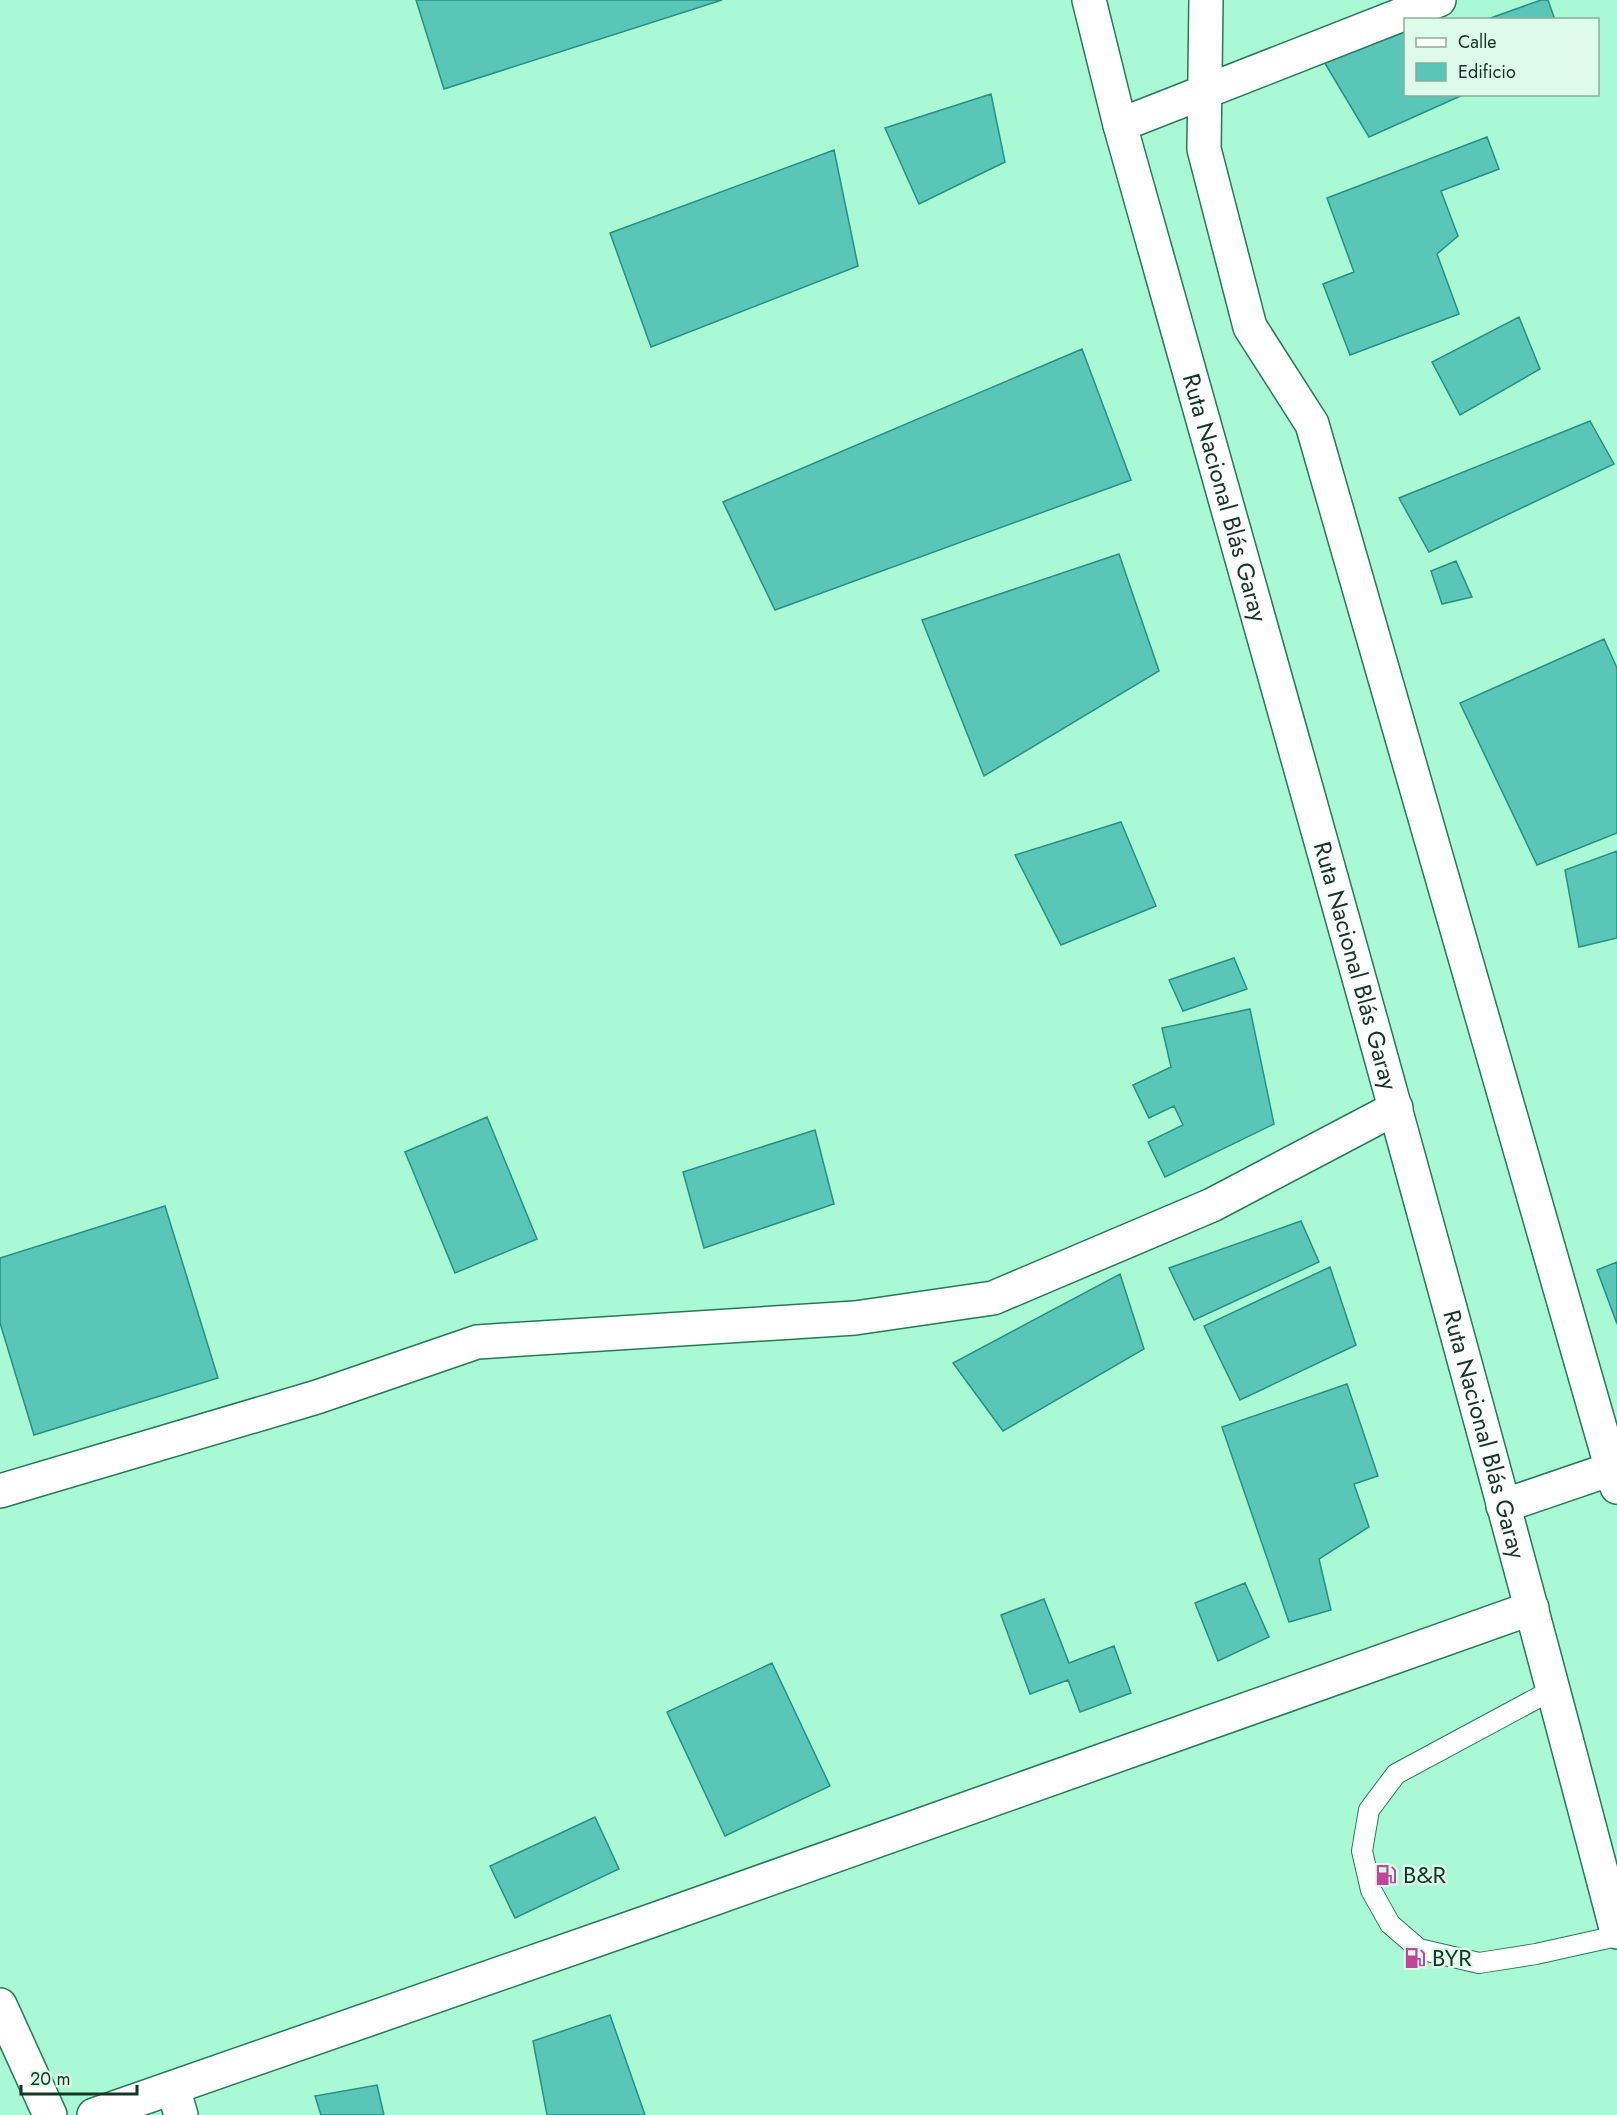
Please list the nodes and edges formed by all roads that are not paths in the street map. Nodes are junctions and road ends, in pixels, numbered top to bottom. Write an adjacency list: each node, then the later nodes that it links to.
1 (1089, 0): 5 (main road, Ruta Nacional Blás Garay)
2 (1206, 0): 4 (main road)
3 (1438, 0): 4 (main road)
4 (1204, 90): 5 (main road); 7 (main road)
5 (1120, 125): 6 (main road, Ruta Nacional Blás Garay)
6 (1396, 1108): 8 (main road); 9 (main road, Ruta Nacional Blás Garay)
7 (1615, 1474): 9 (main road)
8 (0, 1491)
9 (1503, 1506): 10 (main road, Ruta Nacional Blás Garay)
10 (1532, 1608): 11 (main road, Ruta Nacional Blás Garay); 14 (main road)
11 (1554, 1689): 12 (main road, Ruta Nacional Blás Garay); 12 (lane)
12 (1617, 1934)
13 (0, 2005): 15 (main road)
14 (177, 2101): 16 (main road)
15 (51, 2115)
16 (93, 2115)

